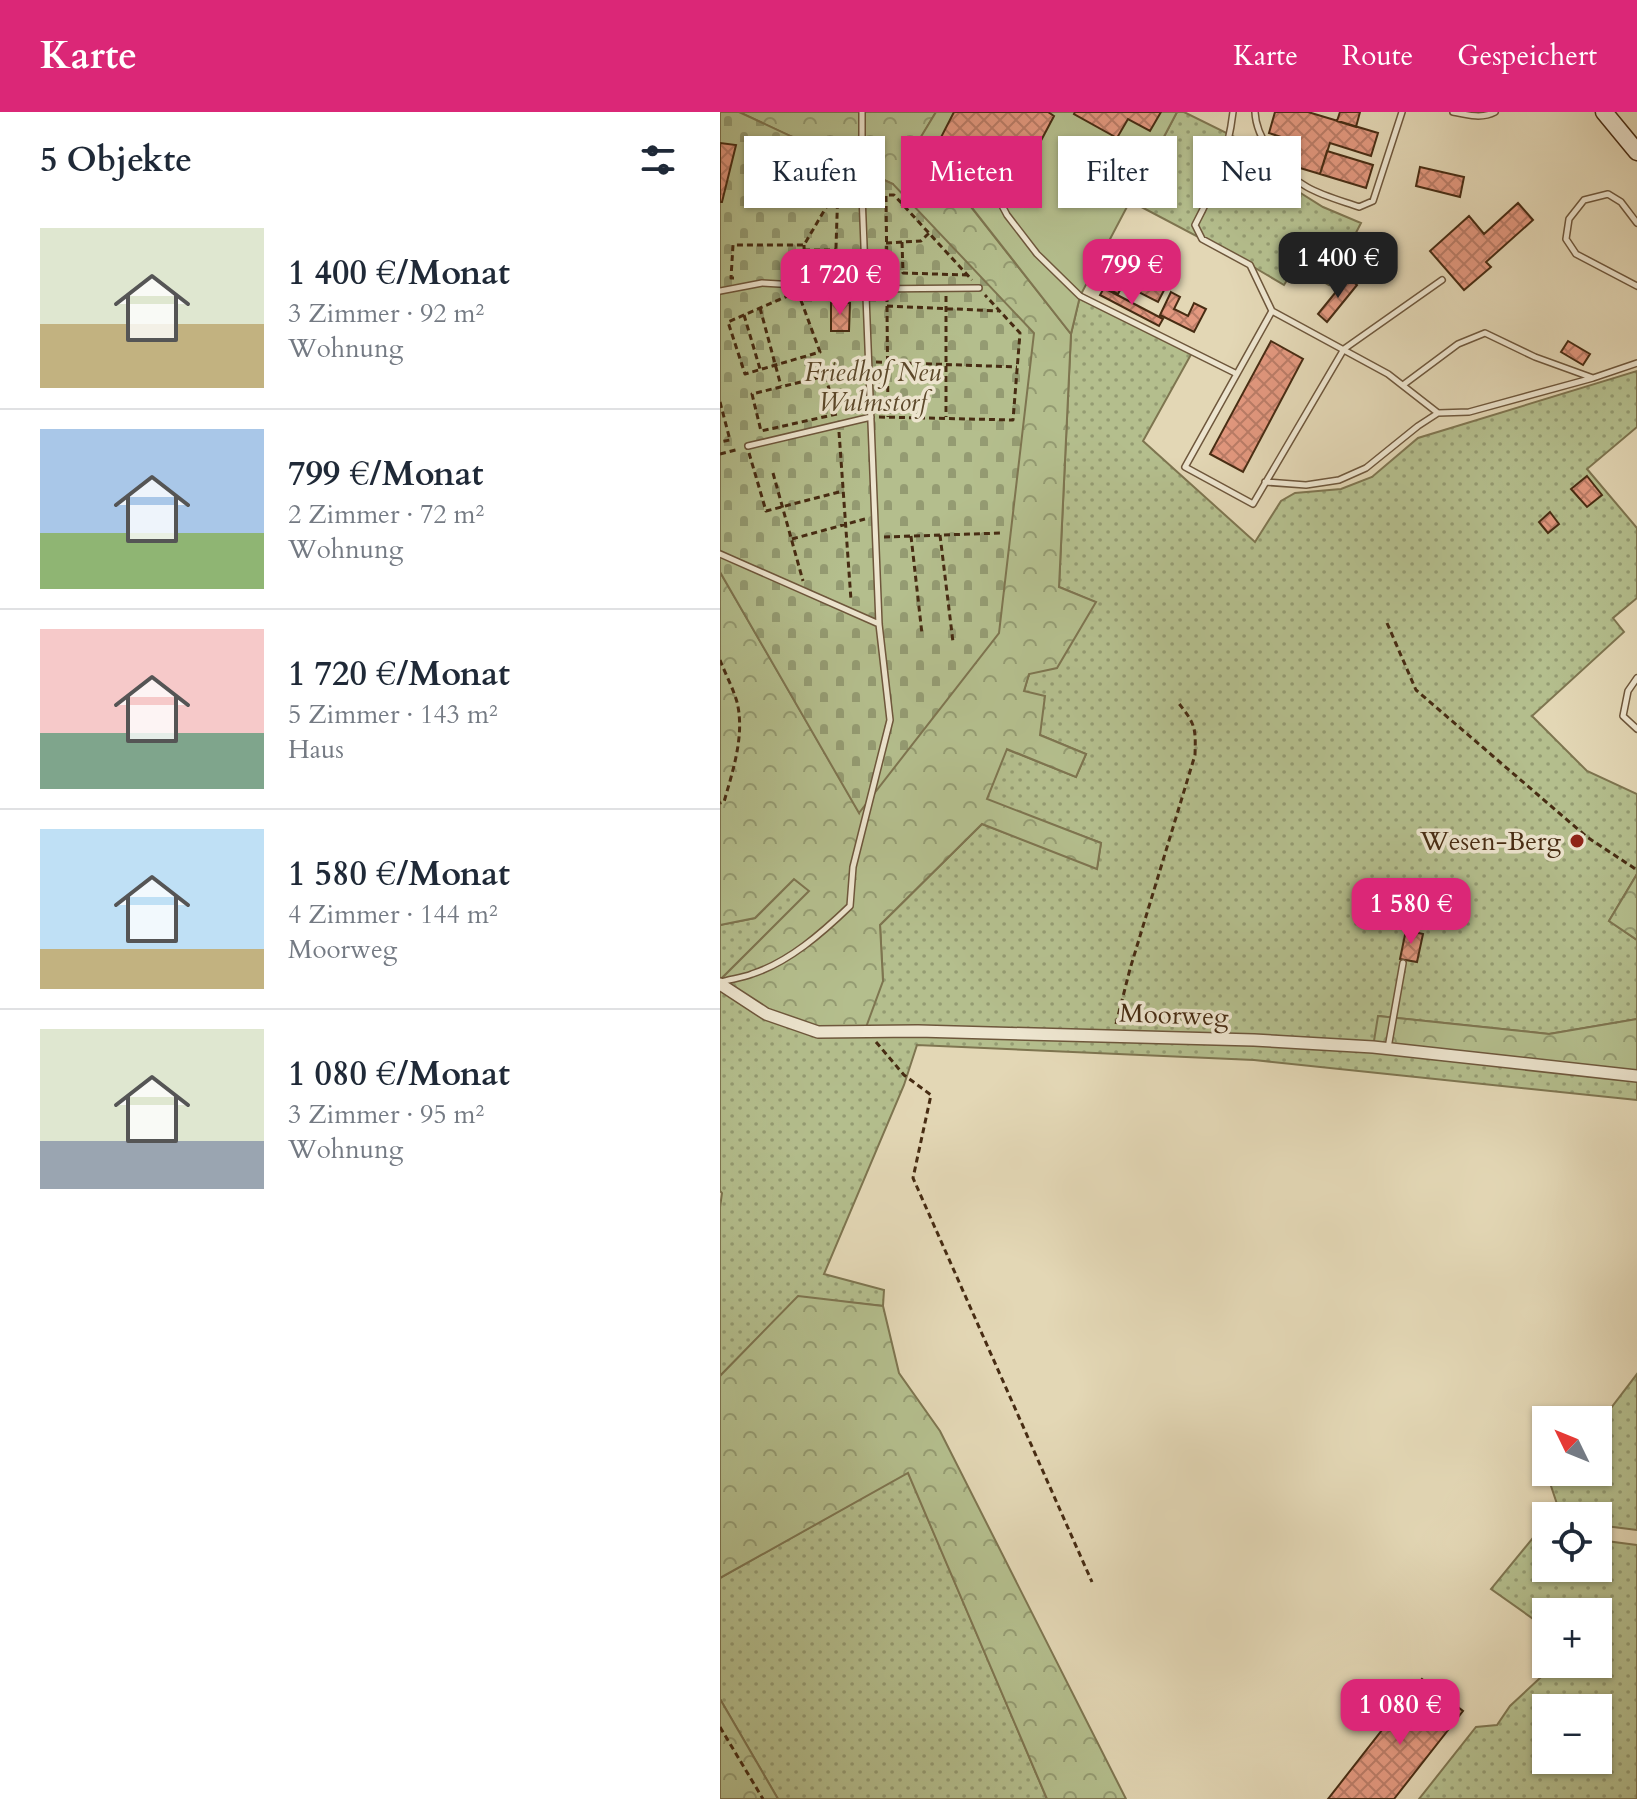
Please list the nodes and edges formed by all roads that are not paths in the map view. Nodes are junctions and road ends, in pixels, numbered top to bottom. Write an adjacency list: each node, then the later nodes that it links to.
1 (862, 112): 18 (lane)
2 (1233, 112): 8 (lane)
3 (1255, 112): 9 (lane)
4 (1402, 112): 11 (lane)
5 (1453, 112): 6 (lane)
6 (1495, 112)
7 (1604, 112): 10 (main road)
8 (1228, 136)
9 (1261, 136)
10 (1637, 152)
11 (1301, 184)
12 (1003, 208): 23 (lane)
13 (1204, 208): 20 (lane)
14 (1637, 223): 16 (lane)
15 (1442, 280): 21 (lane)
16 (1637, 286)
17 (979, 288): 18 (lane)
18 (865, 289): 19 (lane); 27 (lane)
19 (720, 291)
20 (1272, 311): 21 (lane); 23 (lane)
21 (1344, 349): 25 (lane); 29 (lane)
22 (1637, 363): 24 (lane)
23 (1237, 374): 29 (lane)
24 (1593, 378): 25 (lane); 26 (lane)
25 (1403, 385): 26 (lane)
26 (1438, 413): 29 (lane)
27 (871, 417): 28 (lane); 31 (lane)
28 (748, 446)
29 (1265, 482)
30 (720, 554): 31 (lane)
31 (879, 624): 35 (lane)
32 (1637, 678): 33 (lane)
33 (1637, 729)
34 (1403, 963): 36 (lane)
35 (720, 983): 36 (street, Moorweg)
36 (1388, 1048): 37 (street, Moorweg)
37 (1637, 1076)

